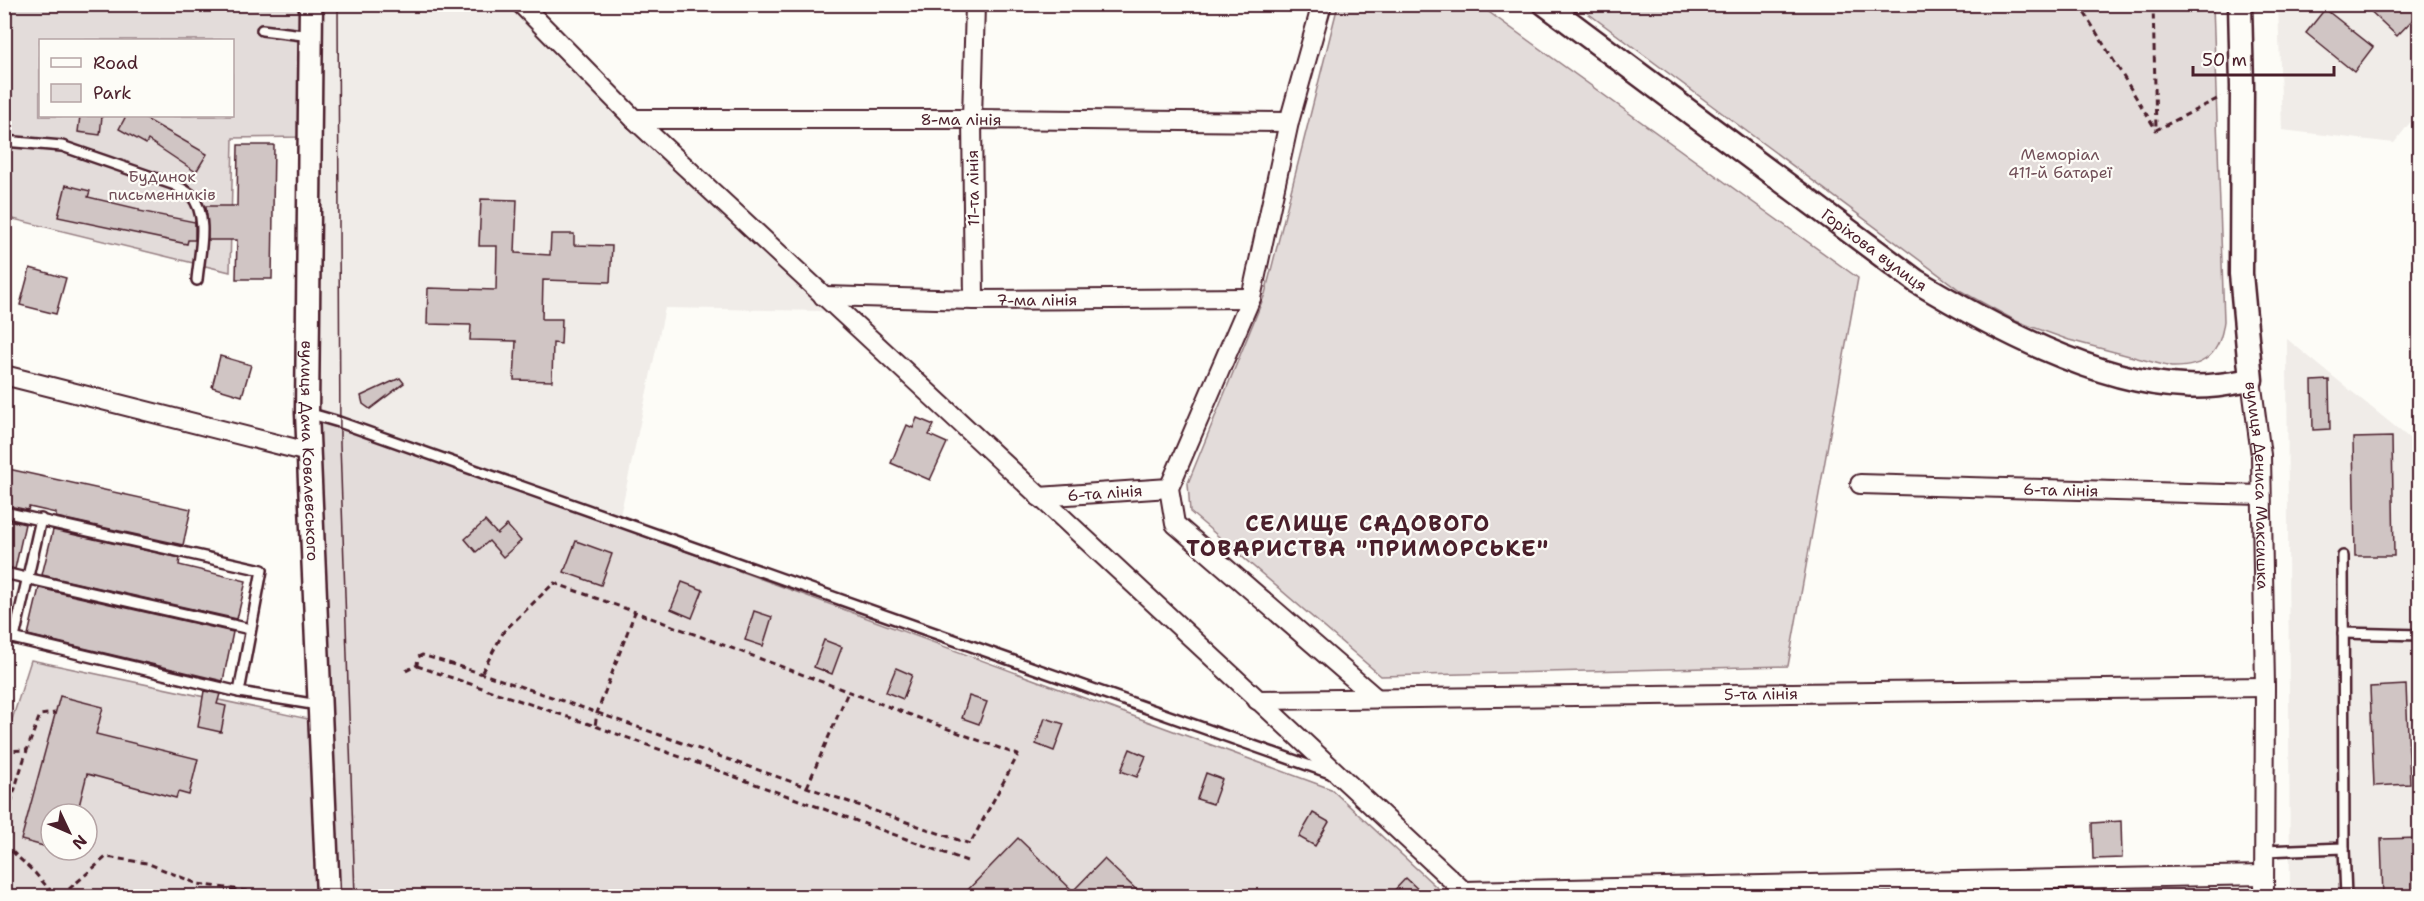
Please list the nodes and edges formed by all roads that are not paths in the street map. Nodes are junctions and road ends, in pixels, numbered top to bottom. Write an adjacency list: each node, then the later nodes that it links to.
1 (311, 4): 8 (street, вулиця Дача Ковалевського)
2 (521, 4): 9 (street)
3 (975, 4): 10 (street, 11-та лінія)
4 (1322, 4): 11 (street)
5 (1545, 4): 18 (street, Горіхова вулиця)
6 (2240, 4): 18 (street, вулиця Дениса Максишка)
7 (262, 30): 8 (lane)
8 (310, 36): 19 (street, вулиця Дача Ковалевського)
9 (634, 119): 10 (street, 8-ма лінія); 14 (street)
10 (972, 119): 11 (street, 8-ма лінія); 16 (street, 11-та лінія)
11 (1289, 122): 15 (street)
12 (4, 141): 13 (lane)
13 (197, 280)
14 (823, 296): 16 (street, 7-ма лінія); 24 (street)
15 (1251, 298): 16 (street, 7-ма лінія); 22 (street)
16 (974, 300)
17 (4, 375): 20 (street)
18 (2251, 380): 23 (street, вулиця Дениса Максишка)
19 (307, 413): 20 (street, вулиця Дача Ковалевського); 39 (lane)
20 (308, 452): 38 (street, вулиця Дача Ковалевського)
21 (1860, 484): 23 (street, 6-та лінія)
22 (1169, 488): 24 (street, 6-та лінія); 36 (street)
23 (2261, 495): 34 (street, вулиця Дениса Максишка)
24 (1039, 497): 37 (street)
25 (4, 512): 26 (lane)
26 (41, 519): 29 (lane); 30 (lane)
27 (2343, 556): 31 (lane)
28 (4, 573): 29 (lane)
29 (26, 578): 30 (lane); 33 (lane)
30 (250, 629): 35 (lane)
31 (2343, 633): 32 (lane); 40 (lane)
32 (2420, 635)
33 (9, 637): 35 (lane)
34 (2265, 687): 36 (street, 5-та лінія); 41 (street, вулиця Дениса Максишка)
35 (238, 692): 38 (lane)
36 (1376, 698): 37 (street, 5-та лінія)
37 (1257, 700): 39 (street)
38 (320, 705): 44 (street, вулиця Дача Ковалевського)
39 (1338, 776): 43 (street)
40 (2344, 848): 41 (lane); 46 (lane)
41 (2264, 851): 42 (street, вулиця Дениса Максишка)
42 (2264, 875): 43 (street); 45 (street, вулиця Дениса Максишка)
43 (1467, 894)
44 (328, 897)
45 (2264, 897)
46 (2346, 897)

